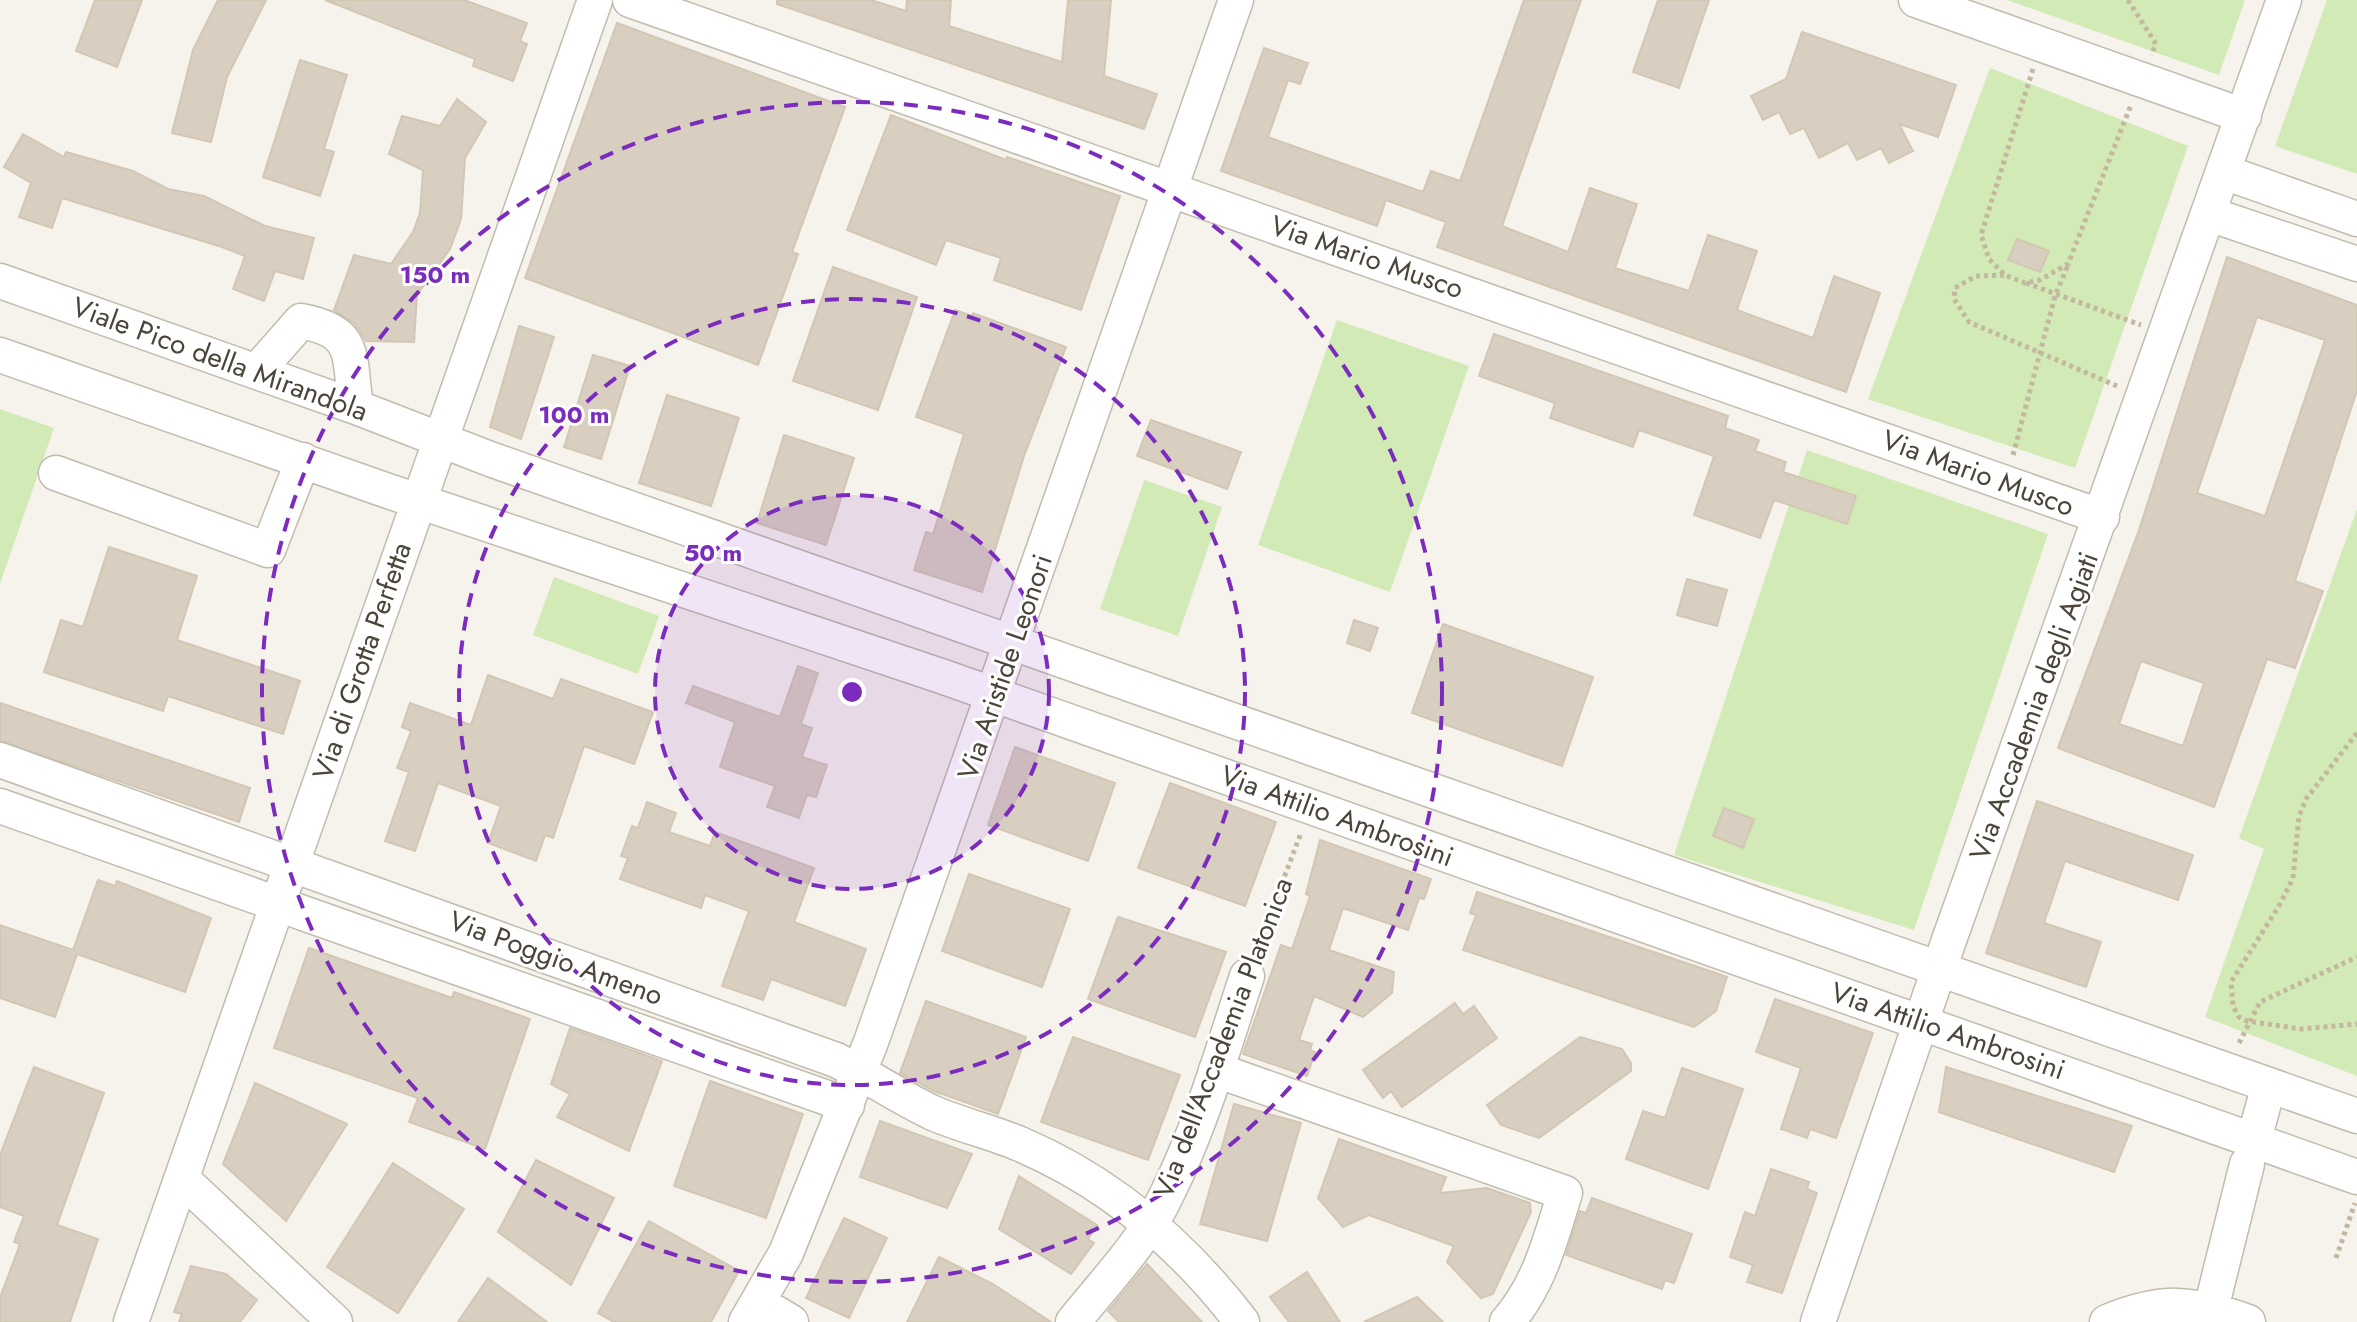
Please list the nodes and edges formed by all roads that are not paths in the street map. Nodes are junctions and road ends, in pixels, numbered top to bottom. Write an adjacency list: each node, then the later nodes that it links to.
1 (595, 0): 16 (street, Via di Grotta Perfetta)
2 (630, 0): 8 (street, Via Mario Musco)
3 (1236, 0): 8 (street, Via Aristide Leonori)
4 (1916, 0): 6 (street)
5 (2284, 0): 6 (street, Via Accademia degli Agiati)
6 (2244, 116): 7 (street, Via Accademia degli Agiati)
7 (2224, 172): 9 (street, Via Accademia degli Agiati); 10 (street)
8 (1173, 189): 20 (street, Via Mario Musco); 21 (street, Via Aristide Leonori)
9 (2209, 214): 11 (street); 20 (street, Via Accademia degli Agiati)
10 (2357, 219)
11 (2357, 264)
12 (0, 281): 14 (street, Viale Pico della Mirandola)
13 (0, 355): 17 (street)
14 (257, 371): 15 (street, Viale Pico della Mirandola); 15 (street)
15 (356, 407): 16 (street, Viale Pico della Mirandola)
16 (439, 439): 19 (street, Via di Grotta Perfetta); 21 (street, Via Attilio Ambrosini)
17 (303, 460): 18 (street); 19 (street)
18 (56, 473)
19 (417, 500): 22 (street, Via Attilio Ambrosini); 26 (street, Via di Grotta Perfetta)
20 (2102, 517): 31 (street, Via Accademia degli Agiati)
21 (1013, 643): 22 (street, Via Aristide Leonori); 31 (street, Via Attilio Ambrosini)
22 (995, 696): 33 (street, Via Attilio Ambrosini); 36 (street, Via Aristide Leonori)
23 (0, 760): 25 (street, Via Poggio Ameno)
24 (0, 806): 27 (street, Via Poggio Ameno)
25 (236, 843): 26 (street, Via Poggio Ameno); 27 (street)
26 (291, 863): 28 (street, Via Poggio Ameno); 29 (street, Via di Grotta Perfetta)
27 (224, 883): 29 (street, Via Poggio Ameno)
28 (345, 883): 30 (street); 34 (street, Via Poggio Ameno)
29 (277, 903): 30 (street, Via Poggio Ameno); 43 (street, Via di Grotta Perfetta)
30 (330, 923): 38 (street, Via Poggio Ameno)
31 (1939, 970): 33 (street, Via Accademia degli Agiati); 37 (street, Via Attilio Ambrosini)
32 (1247, 976): 35 (street, Via dell'Accademia Platonica)
33 (1920, 1022): 41 (street, Via Attilio Ambrosini); 53 (street, Via Accademia degli Agiati)
34 (821, 1053): 36 (street, Via Poggio Ameno); 38 (street)
35 (1216, 1070): 44 (street, Via dell'Accademia Platonica); 52 (street)
36 (858, 1072): 39 (street, Via Aristide Leonori); 44 (street, Via Poggio Ameno)
37 (2269, 1085): 40 (street, Via Attilio Ambrosini); 41 (street)
38 (806, 1091): 39 (street, Via Poggio Ameno)
39 (847, 1105): 46 (street, Via Aristide Leonori)
40 (2357, 1116)
41 (2250, 1152): 42 (street, Via Attilio Ambrosini); 45 (street)
42 (2357, 1177)
43 (182, 1179): 47 (street, Via di Grotta Perfetta); 48 (street)
44 (1150, 1224): 50 (street, Via dell'Accademia Platonica); 51 (street, Via Poggio Ameno)
45 (2211, 1309): 54 (street); 55 (street)
46 (752, 1312): 49 (street)
47 (131, 1322)
48 (335, 1322)
49 (791, 1322)
50 (1073, 1322)
51 (1242, 1322)
52 (1507, 1322)
53 (1818, 1322)
54 (2107, 1322)
55 (2248, 1322)

